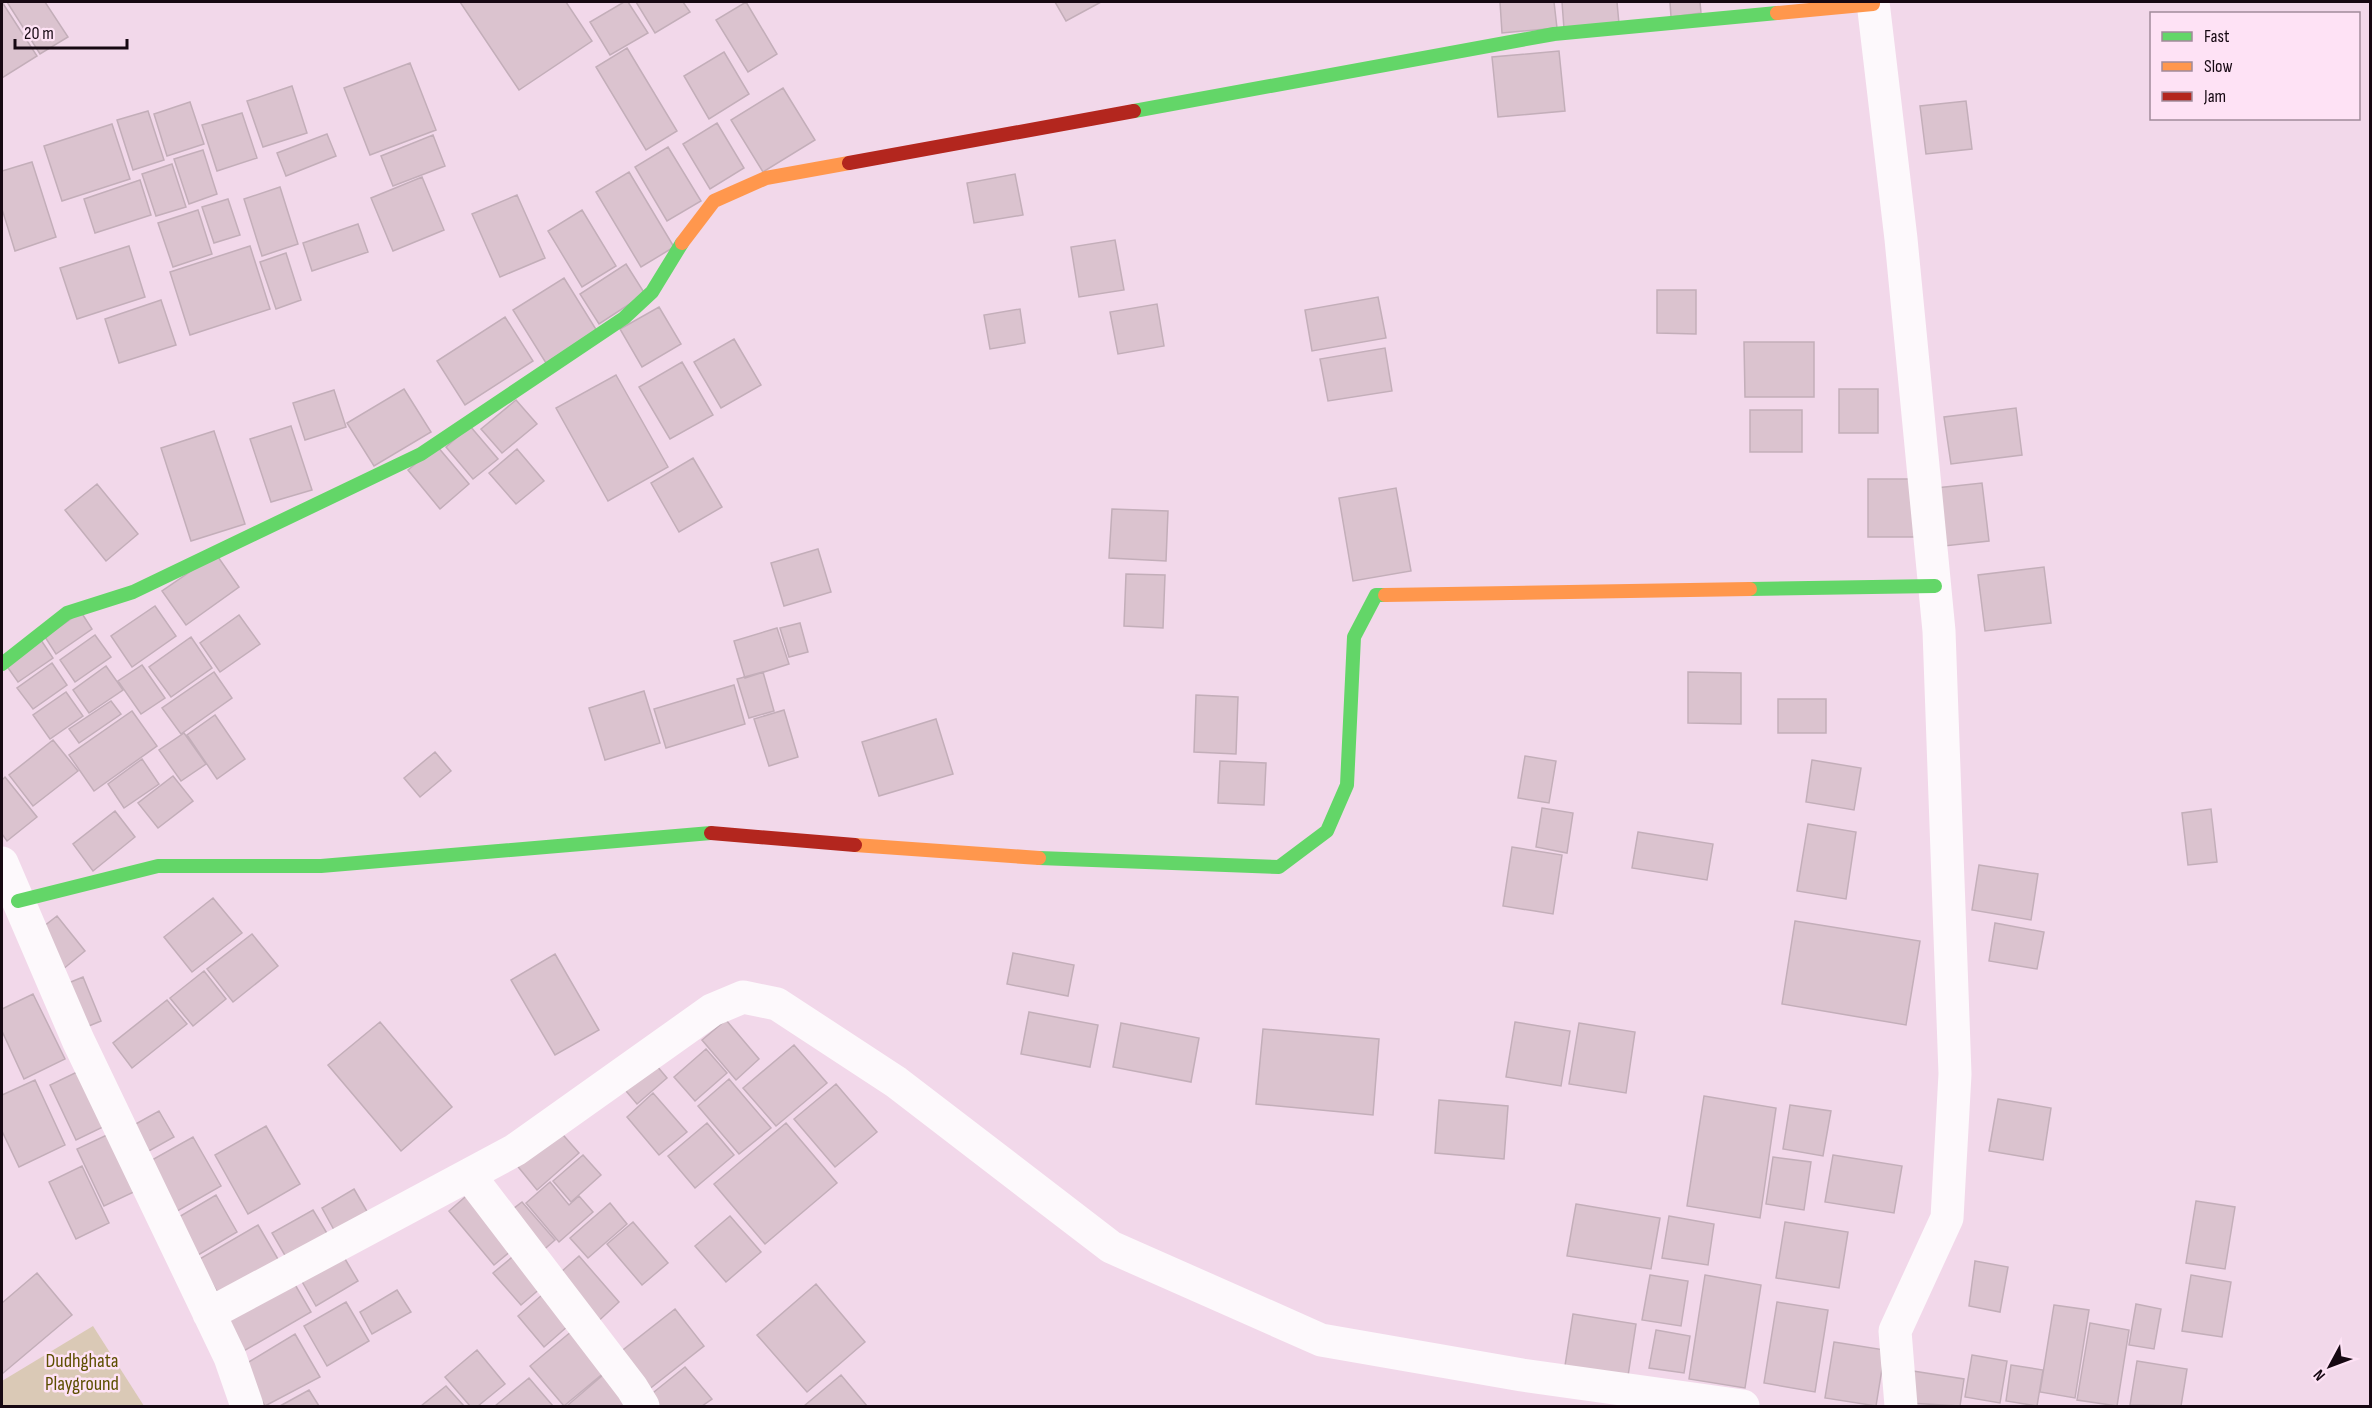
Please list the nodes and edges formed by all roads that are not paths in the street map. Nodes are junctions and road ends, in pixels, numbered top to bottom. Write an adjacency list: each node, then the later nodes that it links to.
1 (1873, 2): 2 (street); 3 (street)
2 (1935, 586): 5 (street); 11 (street)
3 (2, 664)
4 (2, 863): 5 (street)
5 (18, 901): 7 (street)
6 (469, 1175): 7 (street); 9 (street); 10 (street)
7 (209, 1314): 8 (street)
8 (247, 1407)
9 (643, 1407)
10 (1743, 1407)
11 (1901, 1407)

